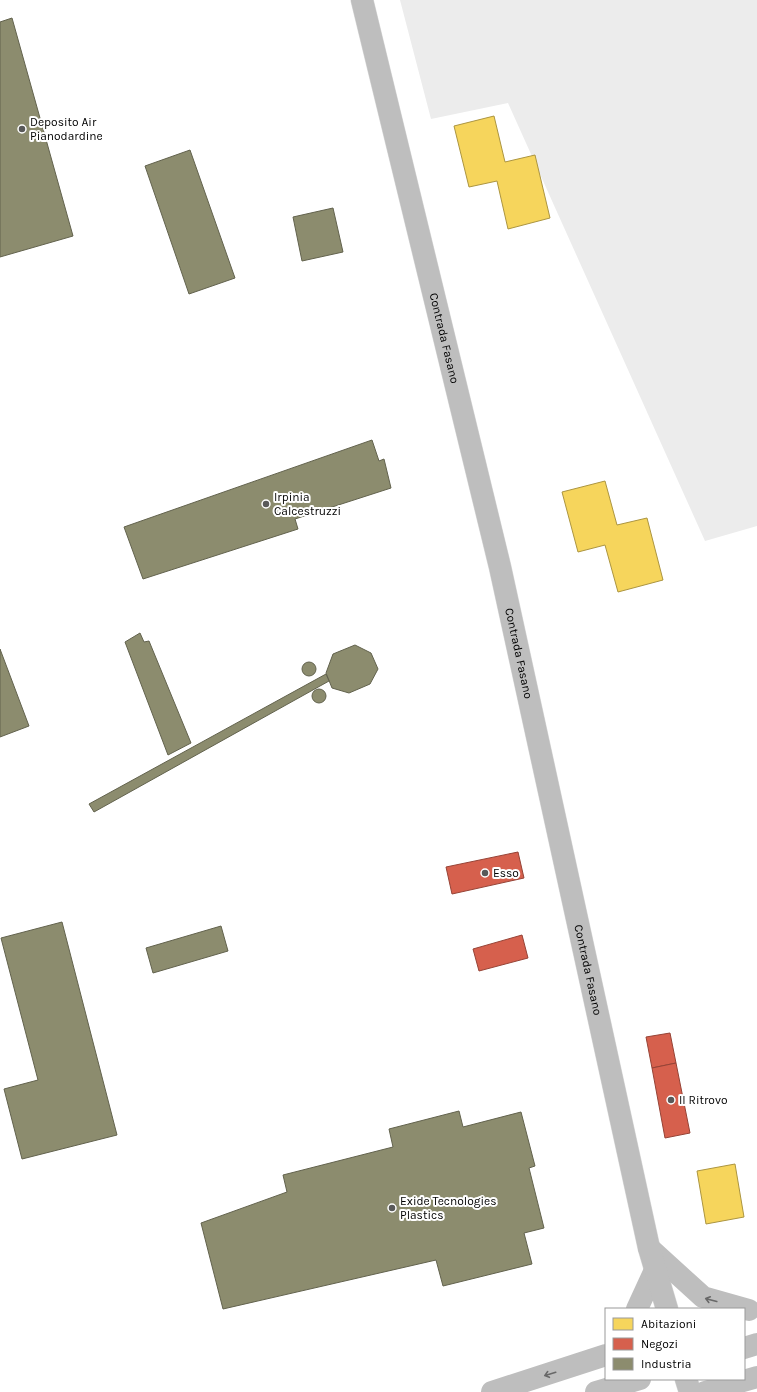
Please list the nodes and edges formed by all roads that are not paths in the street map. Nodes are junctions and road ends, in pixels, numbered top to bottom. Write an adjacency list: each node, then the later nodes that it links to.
1 (362, 0): 2 (main road, Contrada Fasano)
2 (649, 1248): 3 (main road, Contrada Fasano); 6 (main road, one-way to 2)
3 (655, 1270): 4 (main road); 5 (main road, Contrada Fasano)
4 (637, 1308)
5 (667, 1308)
6 (743, 1308)
7 (757, 1344): 9 (main road)
8 (605, 1347): 10 (main road)
9 (745, 1348)
10 (597, 1359): 14 (main road, one-way to 14)
11 (637, 1380): 15 (main road)
12 (686, 1380): 16 (main road)
13 (748, 1383): 17 (main road)
14 (492, 1392)
15 (596, 1392)
16 (690, 1392)
17 (705, 1392)

